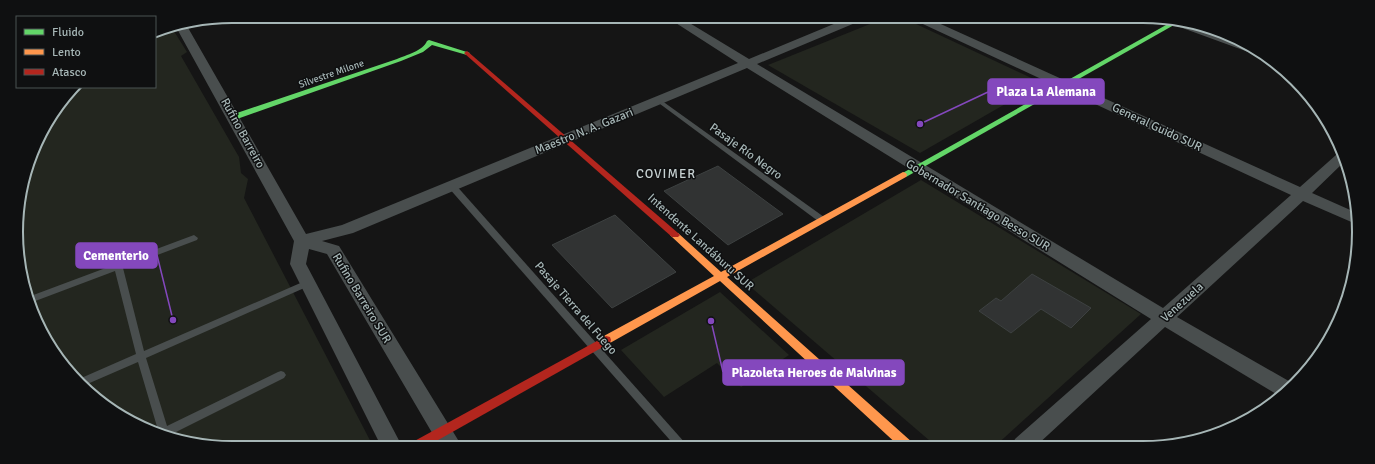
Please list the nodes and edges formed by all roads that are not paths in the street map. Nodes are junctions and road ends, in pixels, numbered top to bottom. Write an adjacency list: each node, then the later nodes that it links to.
1 (681, 23): 9 (street, Gobernador Santiago Besso SUR)
2 (846, 23): 9 (street, Maestro N. A. Gazari)
3 (929, 23): 10 (street, General Guido SUR)
4 (1168, 25): 10 (street)
5 (183, 29): 12 (street, Rufino Barreiro)
6 (1208, 33): 7 (street)
7 (1223, 39)
8 (429, 42): 12 (street, Silvestre Milone); 13 (street, Intendente Landáburu SUR)
9 (747, 64): 11 (street, Maestro N. A. Gazari); 15 (street, Gobernador Santiago Besso SUR)
10 (1064, 84): 15 (street); 17 (street, General Guido SUR)
11 (658, 100): 13 (street, Maestro N. A. Gazari); 19 (lane, Pasaje Río Negro)
12 (234, 117): 21 (street, Rufino Barreiro)
13 (566, 138): 16 (street, Maestro N. A. Gazari); 23 (street, Intendente Landáburu SUR)
14 (1339, 160): 17 (street, Venezuela)
15 (916, 167): 19 (street); 26 (street, Gobernador Santiago Besso SUR)
16 (451, 185): 21 (street, Maestro N. A. Gazari); 27 (lane, Pasaje Tierra del Fuego)
17 (1301, 194): 18 (street, General Guido SUR); 26 (street, Venezuela)
18 (1352, 216)
19 (821, 219): 23 (street)
20 (194, 238): 22 (lane)
21 (302, 241): 24 (street); 34 (street, Rufino Barreiro SUR)
22 (118, 266): 25 (lane); 28 (lane)
23 (721, 275): 27 (street); 39 (street, Intendente Landáburu SUR)
24 (308, 283): 28 (lane); 35 (street)
25 (34, 298)
26 (1164, 318): 31 (street, Gobernador Santiago Besso SUR); 40 (street, Venezuela)
27 (594, 346): 34 (street); 38 (lane, Pasaje Tierra del Fuego)
28 (141, 356): 30 (lane); 32 (lane)
29 (281, 375): 33 (lane)
30 (85, 381)
31 (1282, 388)
32 (163, 429)
33 (169, 431)
34 (443, 431): 36 (street); 37 (street, Rufino Barreiro SUR)
35 (388, 441)
36 (425, 441)
37 (449, 441)
38 (677, 441)
39 (903, 441)
40 (1028, 441)

